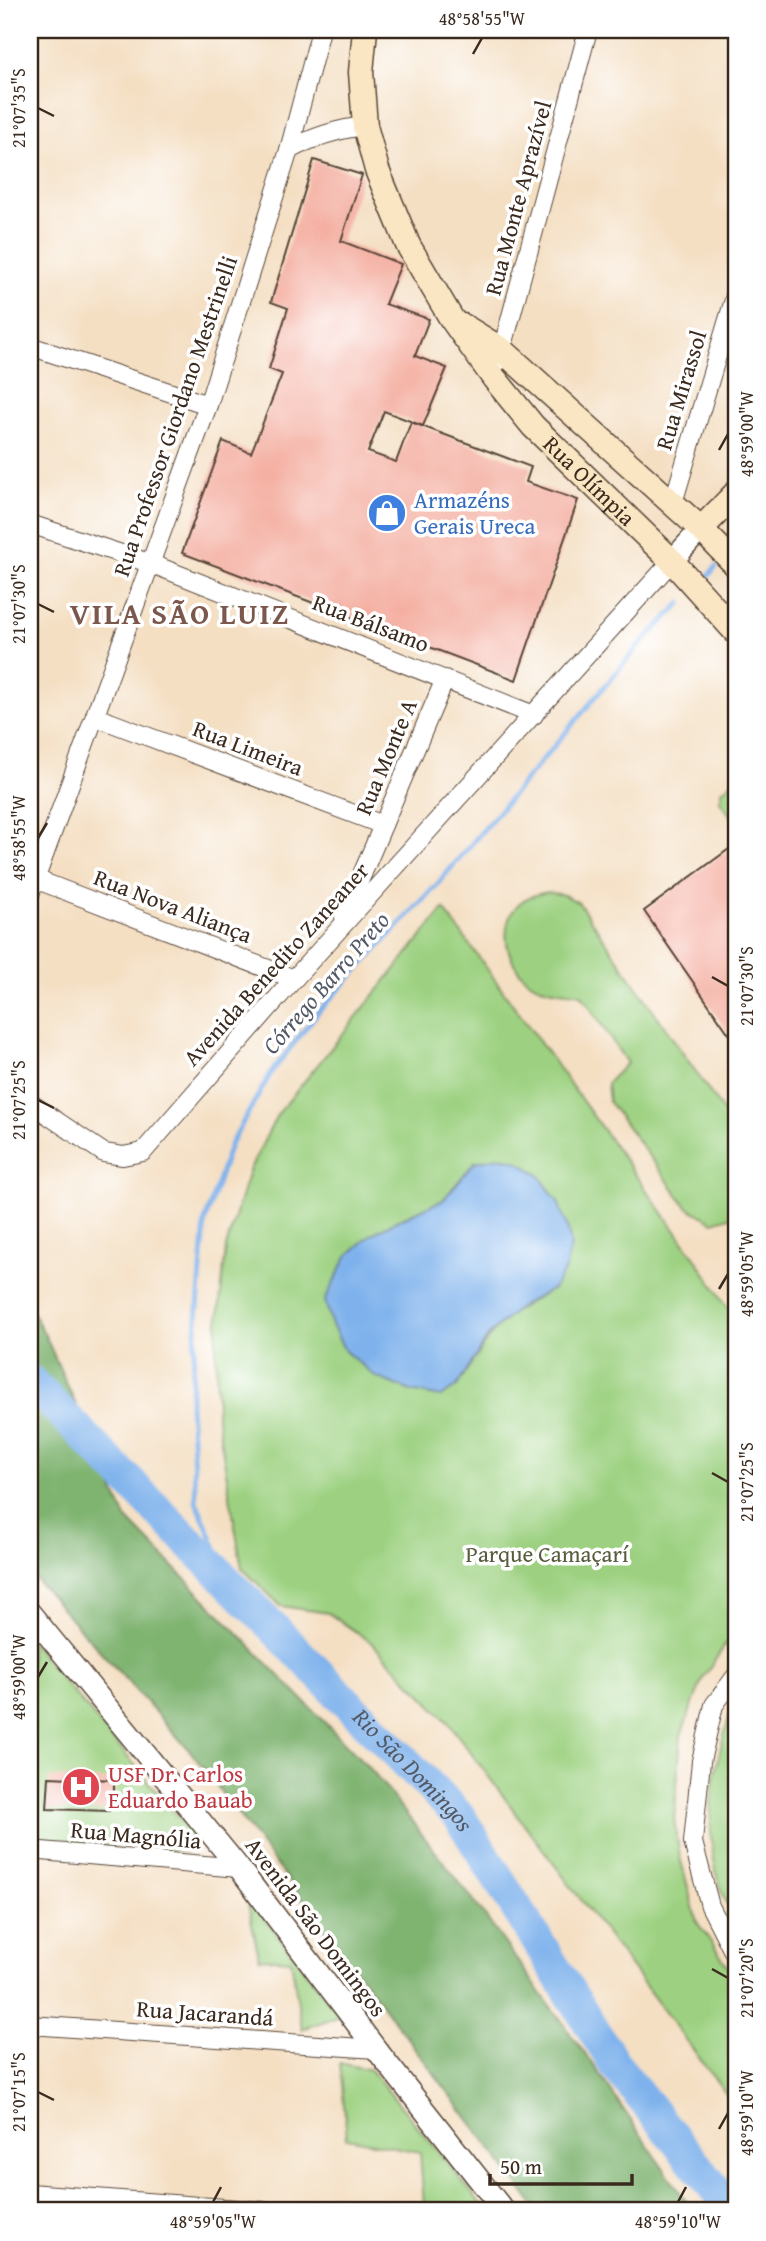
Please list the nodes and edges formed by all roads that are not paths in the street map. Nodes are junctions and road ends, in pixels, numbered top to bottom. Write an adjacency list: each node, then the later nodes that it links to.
1 (321, 30): 5 (street, Rua Professor Giordano Mestrinelli)
2 (365, 30): 4 (main road, Rua Olímpia)
3 (588, 30): 9 (street, Rua Monte Aprazível)
4 (365, 126): 5 (street); 7 (main road, Rua Olímpia)
5 (289, 150): 11 (street, Rua Professor Giordano Mestrinelli)
6 (736, 293): 13 (street, Rua Mirassol)
7 (451, 318): 9 (main road, Rua Olímpia); 10 (main road, Rua Olímpia)
8 (30, 345): 11 (street)
9 (502, 351): 10 (street, Rua Monte Aprazível); 13 (main road, Rua Olímpia)
10 (494, 378): 16 (main road, Rua Olímpia)
11 (208, 405): 17 (street, Rua Professor Giordano Mestrinelli)
12 (736, 493): 15 (main road)
13 (673, 503): 15 (main road, Rua Olímpia)
14 (30, 524): 17 (street, Rua Bálsamo)
15 (701, 529): 16 (street); 18 (main road, Rua Olímpia)
16 (672, 561): 19 (main road, Rua Olímpia); 21 (street, Avenida Benedito Zaneaner)
17 (152, 564): 20 (street, Rua Bálsamo); 22 (street, Rua Professor Giordano Mestrinelli)
18 (736, 565)
19 (736, 632)
20 (445, 679): 21 (street, Rua Bálsamo); 23 (street, Rua Monte A)
21 (534, 715): 25 (street, Avenida Benedito Zaneaner)
22 (96, 717): 23 (street, Rua Limeira); 24 (street, Rua Professor Giordano Mestrinelli)
23 (383, 825): 25 (street, Rua Monte A)
24 (32, 887): 26 (street, Rua Nova Aliança)
25 (338, 931): 26 (street, Avenida Benedito Zaneaner)
26 (294, 979): 27 (street, Avenida Benedito Zaneaner)
27 (30, 1103)
28 (30, 1613): 31 (street, Avenida São Domingos)
29 (736, 1676): 32 (street)
30 (30, 1850): 31 (street, Rua Magnólia)
31 (239, 1868): 34 (street, Avenida São Domingos)
32 (736, 1957)
33 (30, 2025): 34 (street, Rua Jacarandá)
34 (376, 2049): 37 (street, Avenida São Domingos)
35 (30, 2193): 36 (street)
36 (264, 2211)
37 (504, 2211)

